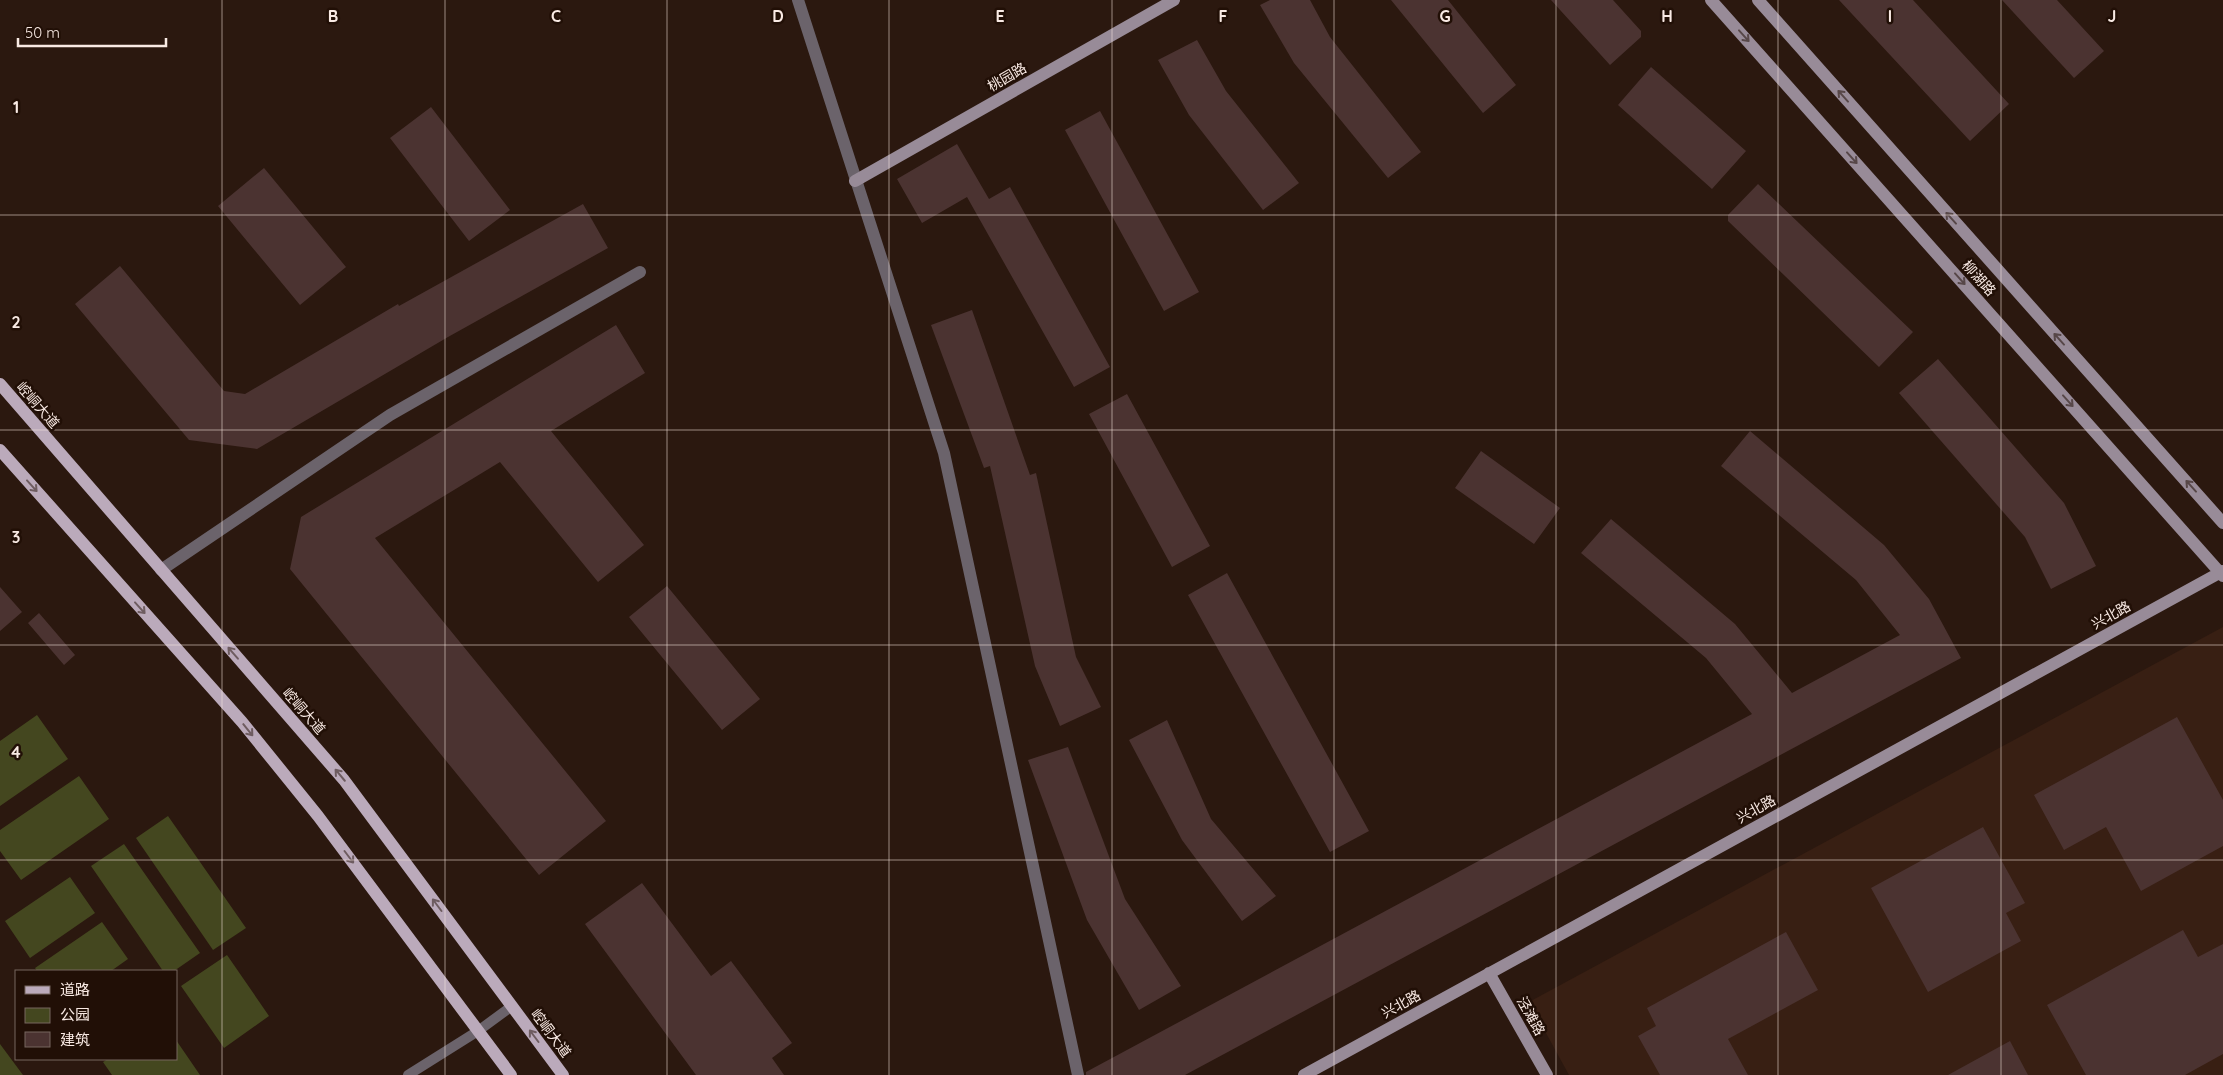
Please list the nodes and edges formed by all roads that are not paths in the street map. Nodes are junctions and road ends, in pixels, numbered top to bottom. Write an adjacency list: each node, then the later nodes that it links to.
1 (798, 0): 5 (street)
2 (1174, 0): 5 (street, 桃园路)
3 (1711, 0): 11 (street, 柳湖路, one-way to 11)
4 (1758, 0): 9 (street, 柳湖路, one-way to 4)
5 (856, 181): 18 (street)
6 (640, 272): 10 (street)
7 (0, 384): 10 (main road, 崆峒大道)
8 (0, 450): 14 (main road, one-way to 14)
9 (2223, 523)
10 (161, 570): 13 (main road, 崆峒大道, one-way to 10)
11 (2222, 573): 12 (street, 兴北路)
12 (1489, 973): 19 (street, 兴北路); 20 (street, 泾滩路)
13 (512, 1006): 14 (lane); 17 (main road, 崆峒大道, one-way to 13)
14 (478, 1031): 15 (lane); 16 (main road)
15 (408, 1075)
16 (511, 1075)
17 (563, 1075)
18 (1078, 1075)
19 (1304, 1075)
20 (1547, 1075)

